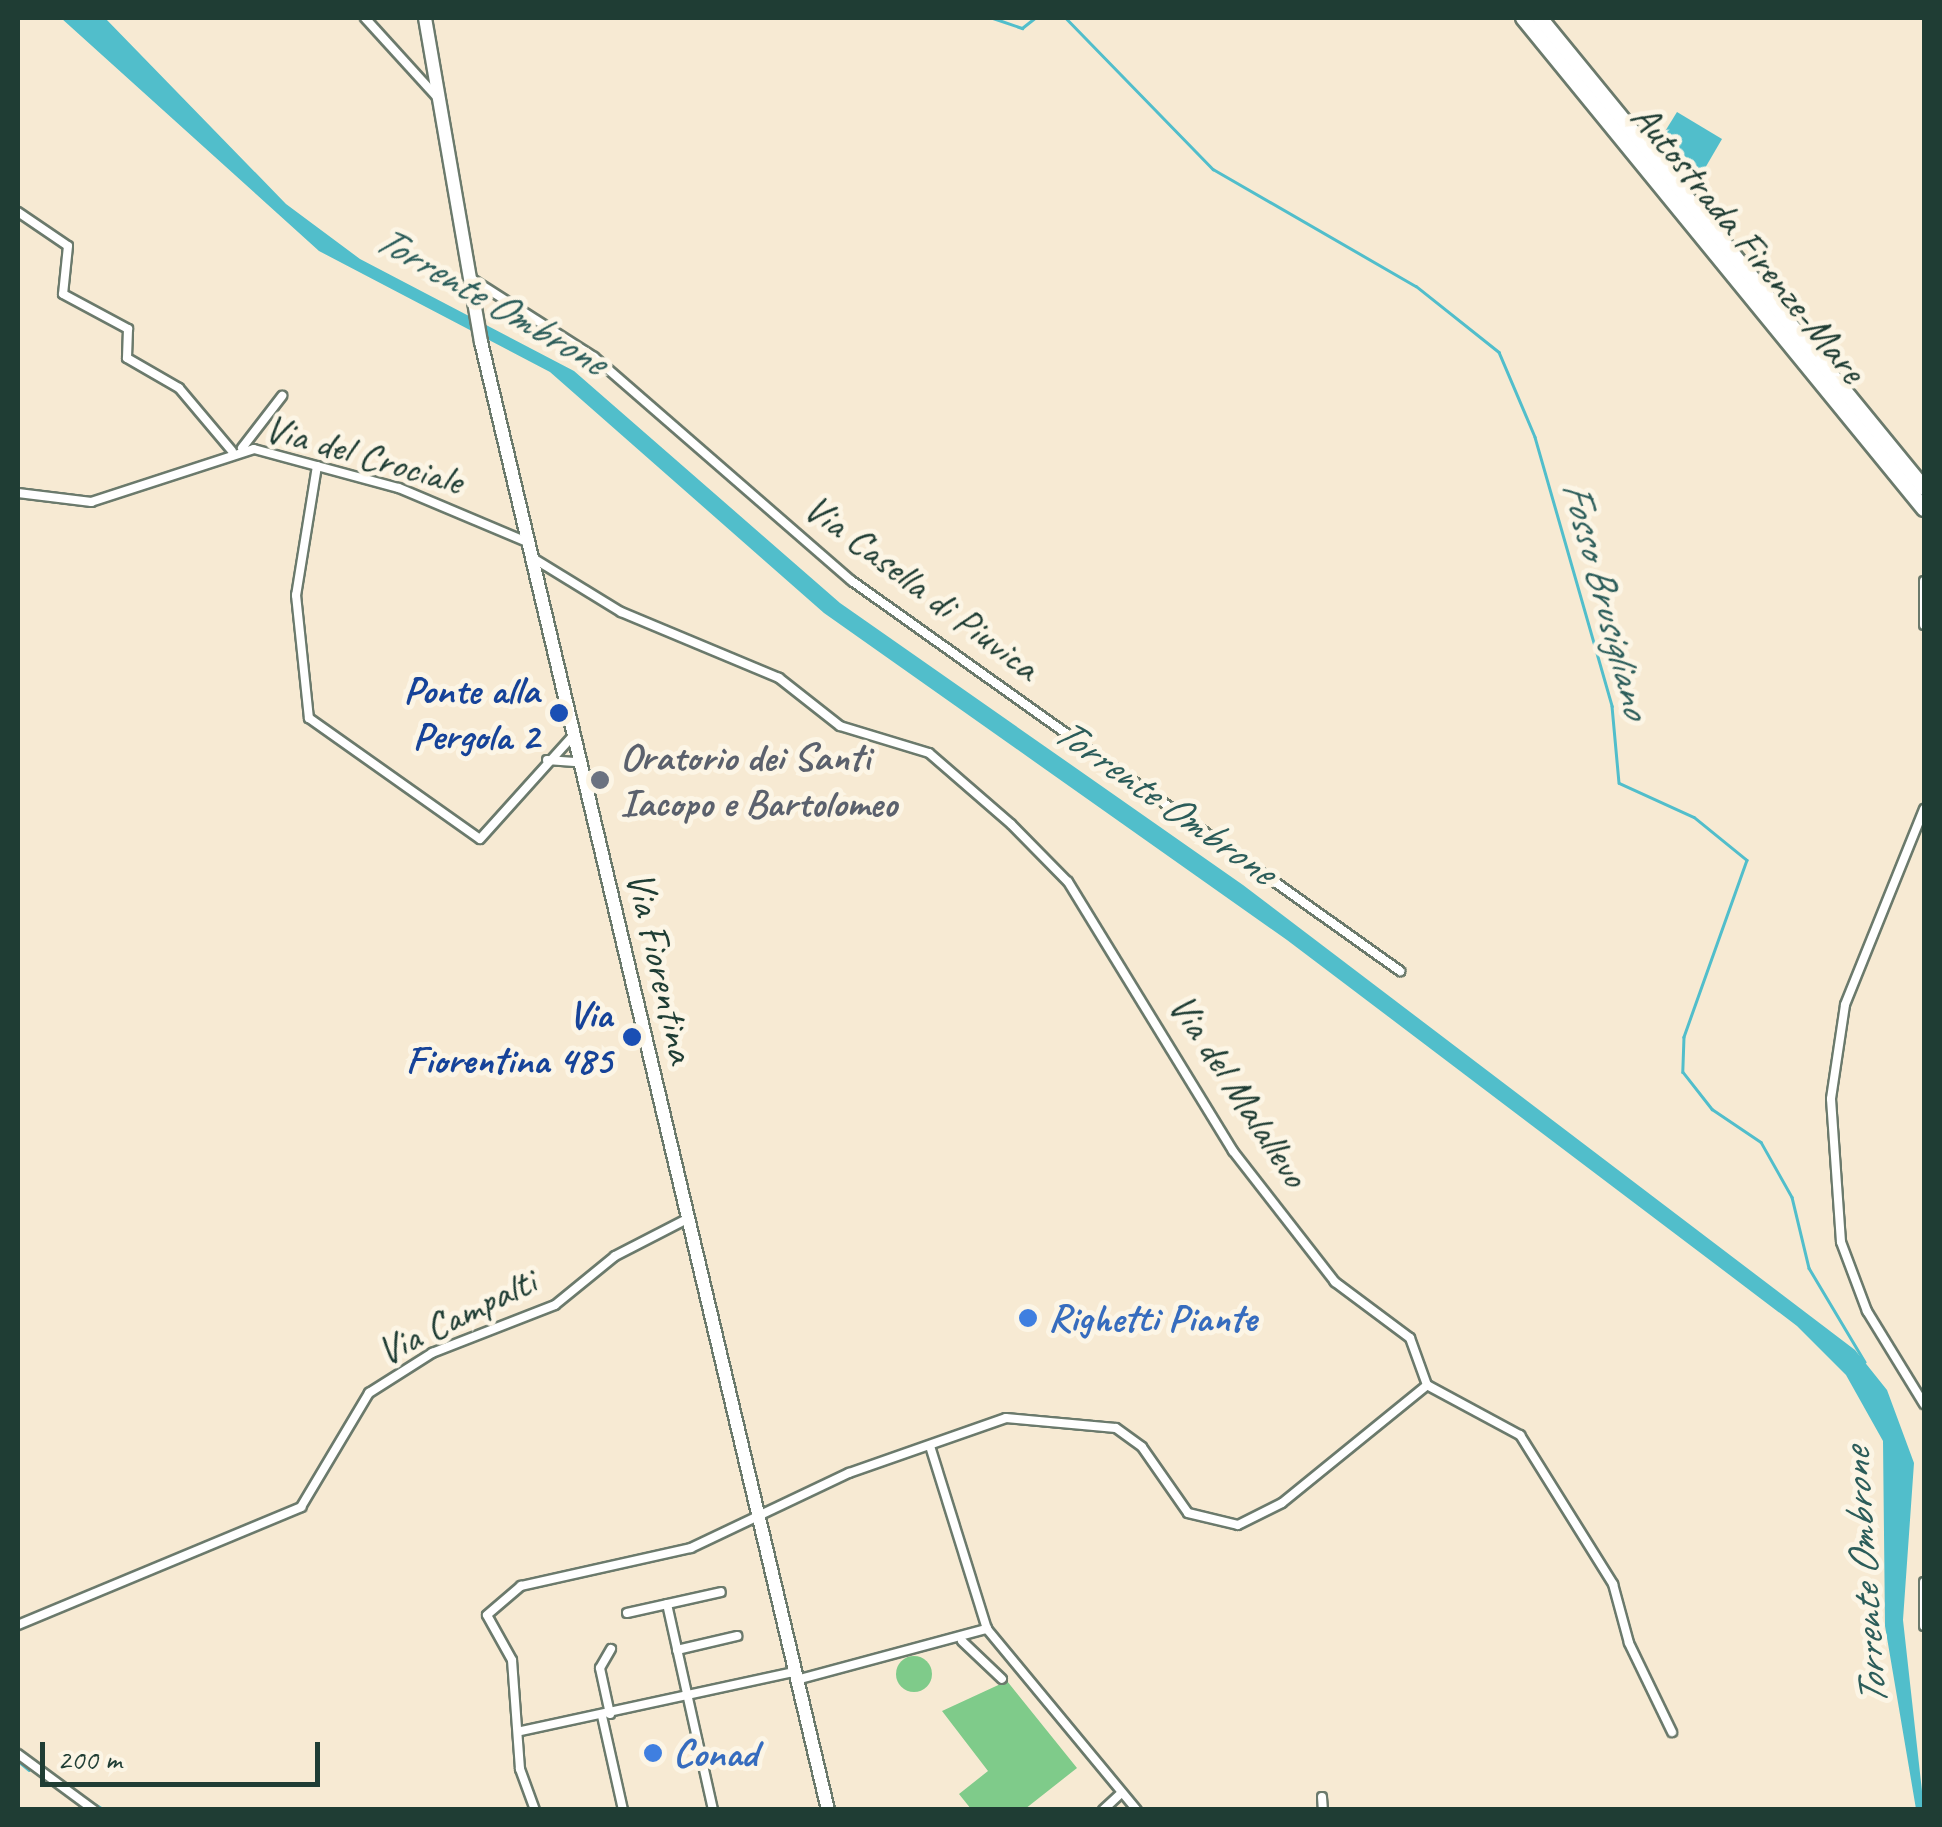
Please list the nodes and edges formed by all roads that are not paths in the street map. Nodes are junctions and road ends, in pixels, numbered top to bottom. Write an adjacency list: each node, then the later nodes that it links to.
1 (366, 18): 5 (street)
2 (424, 18): 5 (main road, Via Fiorentina)
3 (1523, 18): 13 (highway, Autostrada Firenze-Mare)
4 (1540, 18): 11 (highway, Autostrada Firenze-Mare)
5 (438, 99): 7 (main road, Via Fiorentina)
6 (18, 212): 9 (street, Via del Crociale)
7 (467, 279): 14 (main road, Via Fiorentina); 22 (street, Via Casella di Piuvica)
8 (282, 396): 9 (street)
9 (236, 450): 10 (street, Via del Crociale); 12 (street, Via del Crociale)
10 (316, 466): 14 (street, Via del Crociale); 19 (street)
11 (1924, 488)
12 (18, 493)
13 (1924, 510)
14 (532, 544): 15 (main road, Via Fiorentina)
15 (536, 560): 18 (main road, Via Fiorentina); 24 (street, Via del Malallevo)
16 (1924, 581): 17 (street)
17 (1924, 625)
18 (572, 736): 19 (street); 20 (main road, Via Fiorentina)
19 (547, 760): 20 (street)
20 (578, 762): 23 (main road, Via Fiorentina)
21 (1924, 809): 25 (street)
22 (1400, 971)
23 (688, 1219): 27 (main road, Via Fiorentina); 32 (street, Via Campalti)
24 (1427, 1385): 26 (street); 44 (street)
25 (1924, 1404)
26 (930, 1446): 27 (street); 34 (street)
27 (758, 1515): 39 (main road, Via Fiorentina); 43 (street)
28 (1924, 1582): 33 (street)
29 (721, 1592): 30 (street)
30 (667, 1604): 31 (street); 38 (street)
31 (627, 1614)
32 (18, 1625)
33 (1924, 1626)
34 (987, 1628): 36 (street); 46 (street)
35 (737, 1636): 38 (street)
36 (962, 1641): 39 (street); 40 (street)
37 (612, 1648): 42 (street)
38 (677, 1650): 41 (street)
39 (795, 1676): 41 (street); 52 (main road, Via Fiorentina)
40 (1002, 1679)
41 (687, 1696): 42 (street); 51 (street)
42 (606, 1715): 43 (street); 50 (street)
43 (521, 1730): 49 (street)
44 (1672, 1732)
45 (18, 1754): 48 (street)
46 (1120, 1794): 53 (street); 54 (street)
47 (1322, 1797): 55 (street)
48 (94, 1810)
49 (535, 1810)
50 (623, 1810)
51 (713, 1810)
52 (828, 1810)
53 (1102, 1810)
54 (1136, 1810)
55 (1323, 1810)

